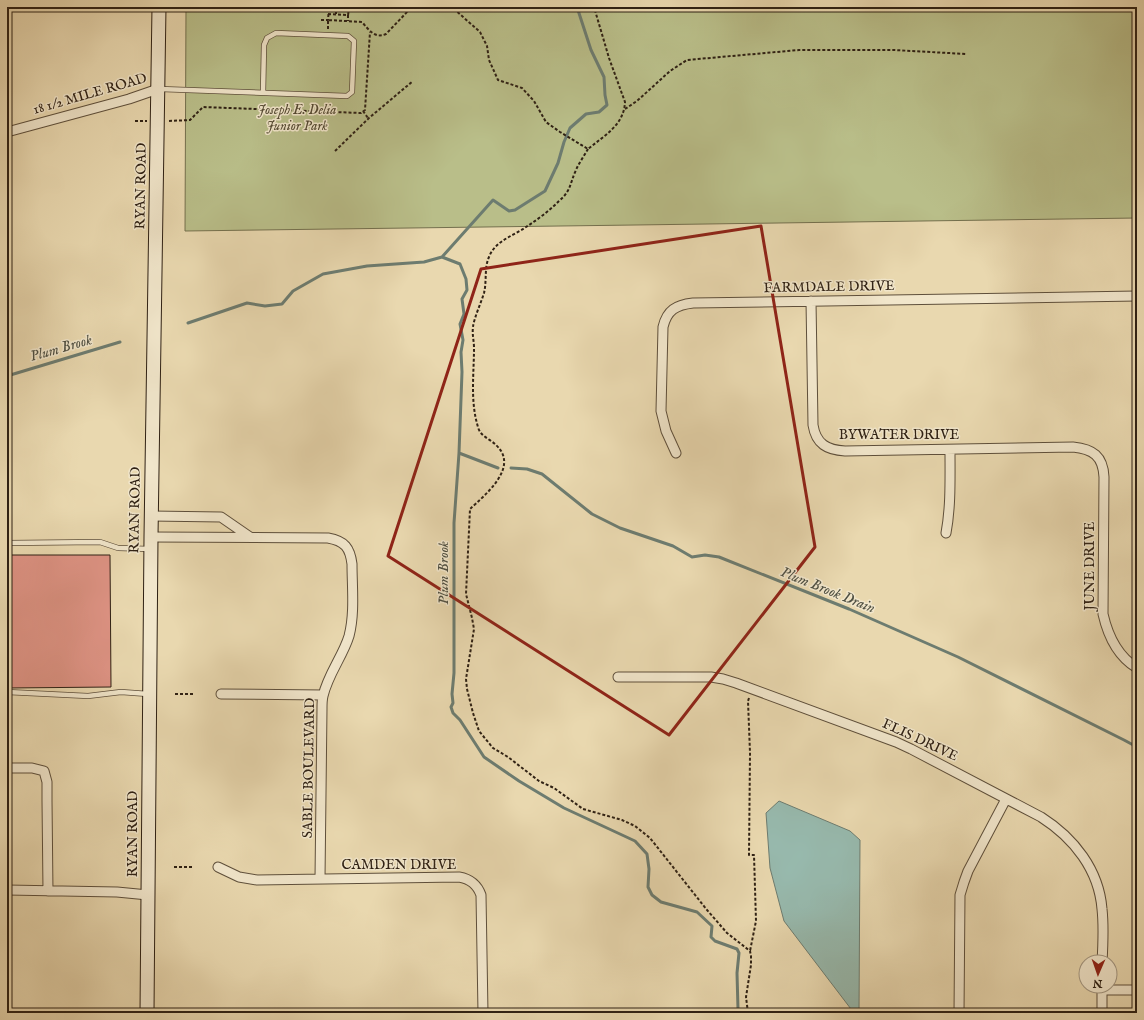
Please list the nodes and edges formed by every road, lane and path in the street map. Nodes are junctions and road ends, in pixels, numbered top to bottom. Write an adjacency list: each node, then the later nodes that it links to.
1 (159, 7): 16 (main road, RYAN ROAD)
2 (329, 7): 8 (path)
3 (415, 7): 13 (path)
4 (449, 7): 22 (path)
5 (594, 7): 18 (path)
6 (336, 8): 9 (path)
7 (348, 10): 10 (path)
8 (328, 14): 9 (path); 12 (path)
9 (336, 14): 10 (path)
10 (348, 15): 13 (path)
11 (321, 20): 12 (path)
12 (328, 20): 13 (path)
13 (348, 21)
14 (966, 54): 18 (path)
15 (414, 81): 20 (path)
16 (158, 89): 17 (lane); 21 (street, 18 1/2 MILE ROAD); 29 (main road, RYAN ROAD)
17 (262, 93): 17 (lane)
18 (625, 109): 22 (path)
19 (363, 111): 20 (path)
20 (369, 118): 23 (path)
21 (7, 132)
22 (588, 149): 52 (path)
23 (335, 151)
24 (1137, 296): 25 (street, FARMDALE DRIVE)
25 (811, 301): 26 (street, BYWATER DRIVE); 27 (street, FARMDALE DRIVE)
26 (950, 450): 28 (street, BYWATER DRIVE); 30 (street)
27 (676, 453)
28 (1096, 455): 34 (street, JUNE DRIVE)
29 (151, 516): 31 (street); 33 (main road, RYAN ROAD)
30 (946, 533)
31 (250, 537): 33 (street, SABLE BOULEVARD); 42 (street, SABLE BOULEVARD)
32 (7, 543): 33 (lane)
33 (151, 543): 38 (main road, RYAN ROAD)
34 (1137, 668)
35 (618, 677): 36 (street, FLIS DRIVE)
36 (752, 689): 44 (street, FLIS DRIVE); 52 (path)
37 (7, 692): 38 (lane)
38 (150, 694): 51 (main road, RYAN ROAD)
39 (175, 694): 40 (path)
40 (194, 694)
41 (221, 694): 42 (street)
42 (323, 695): 48 (street, SABLE BOULEVARD)
43 (7, 768): 50 (street)
44 (1006, 799): 53 (street, FLIS DRIVE); 60 (street)
45 (174, 867): 47 (path)
46 (218, 867): 48 (street, CAMDEN DRIVE)
47 (192, 868)
48 (320, 879): 58 (street, CAMDEN DRIVE)
49 (7, 890): 50 (street)
50 (48, 891): 51 (street)
51 (148, 895): 57 (main road, RYAN ROAD)
52 (750, 951): 59 (path)
53 (1102, 954)
54 (1118, 989): 55 (street)
55 (1137, 990)
56 (1102, 994): 61 (street)
57 (147, 1013)
58 (483, 1013)
59 (748, 1013)
60 (959, 1013)
61 (1102, 1013)

